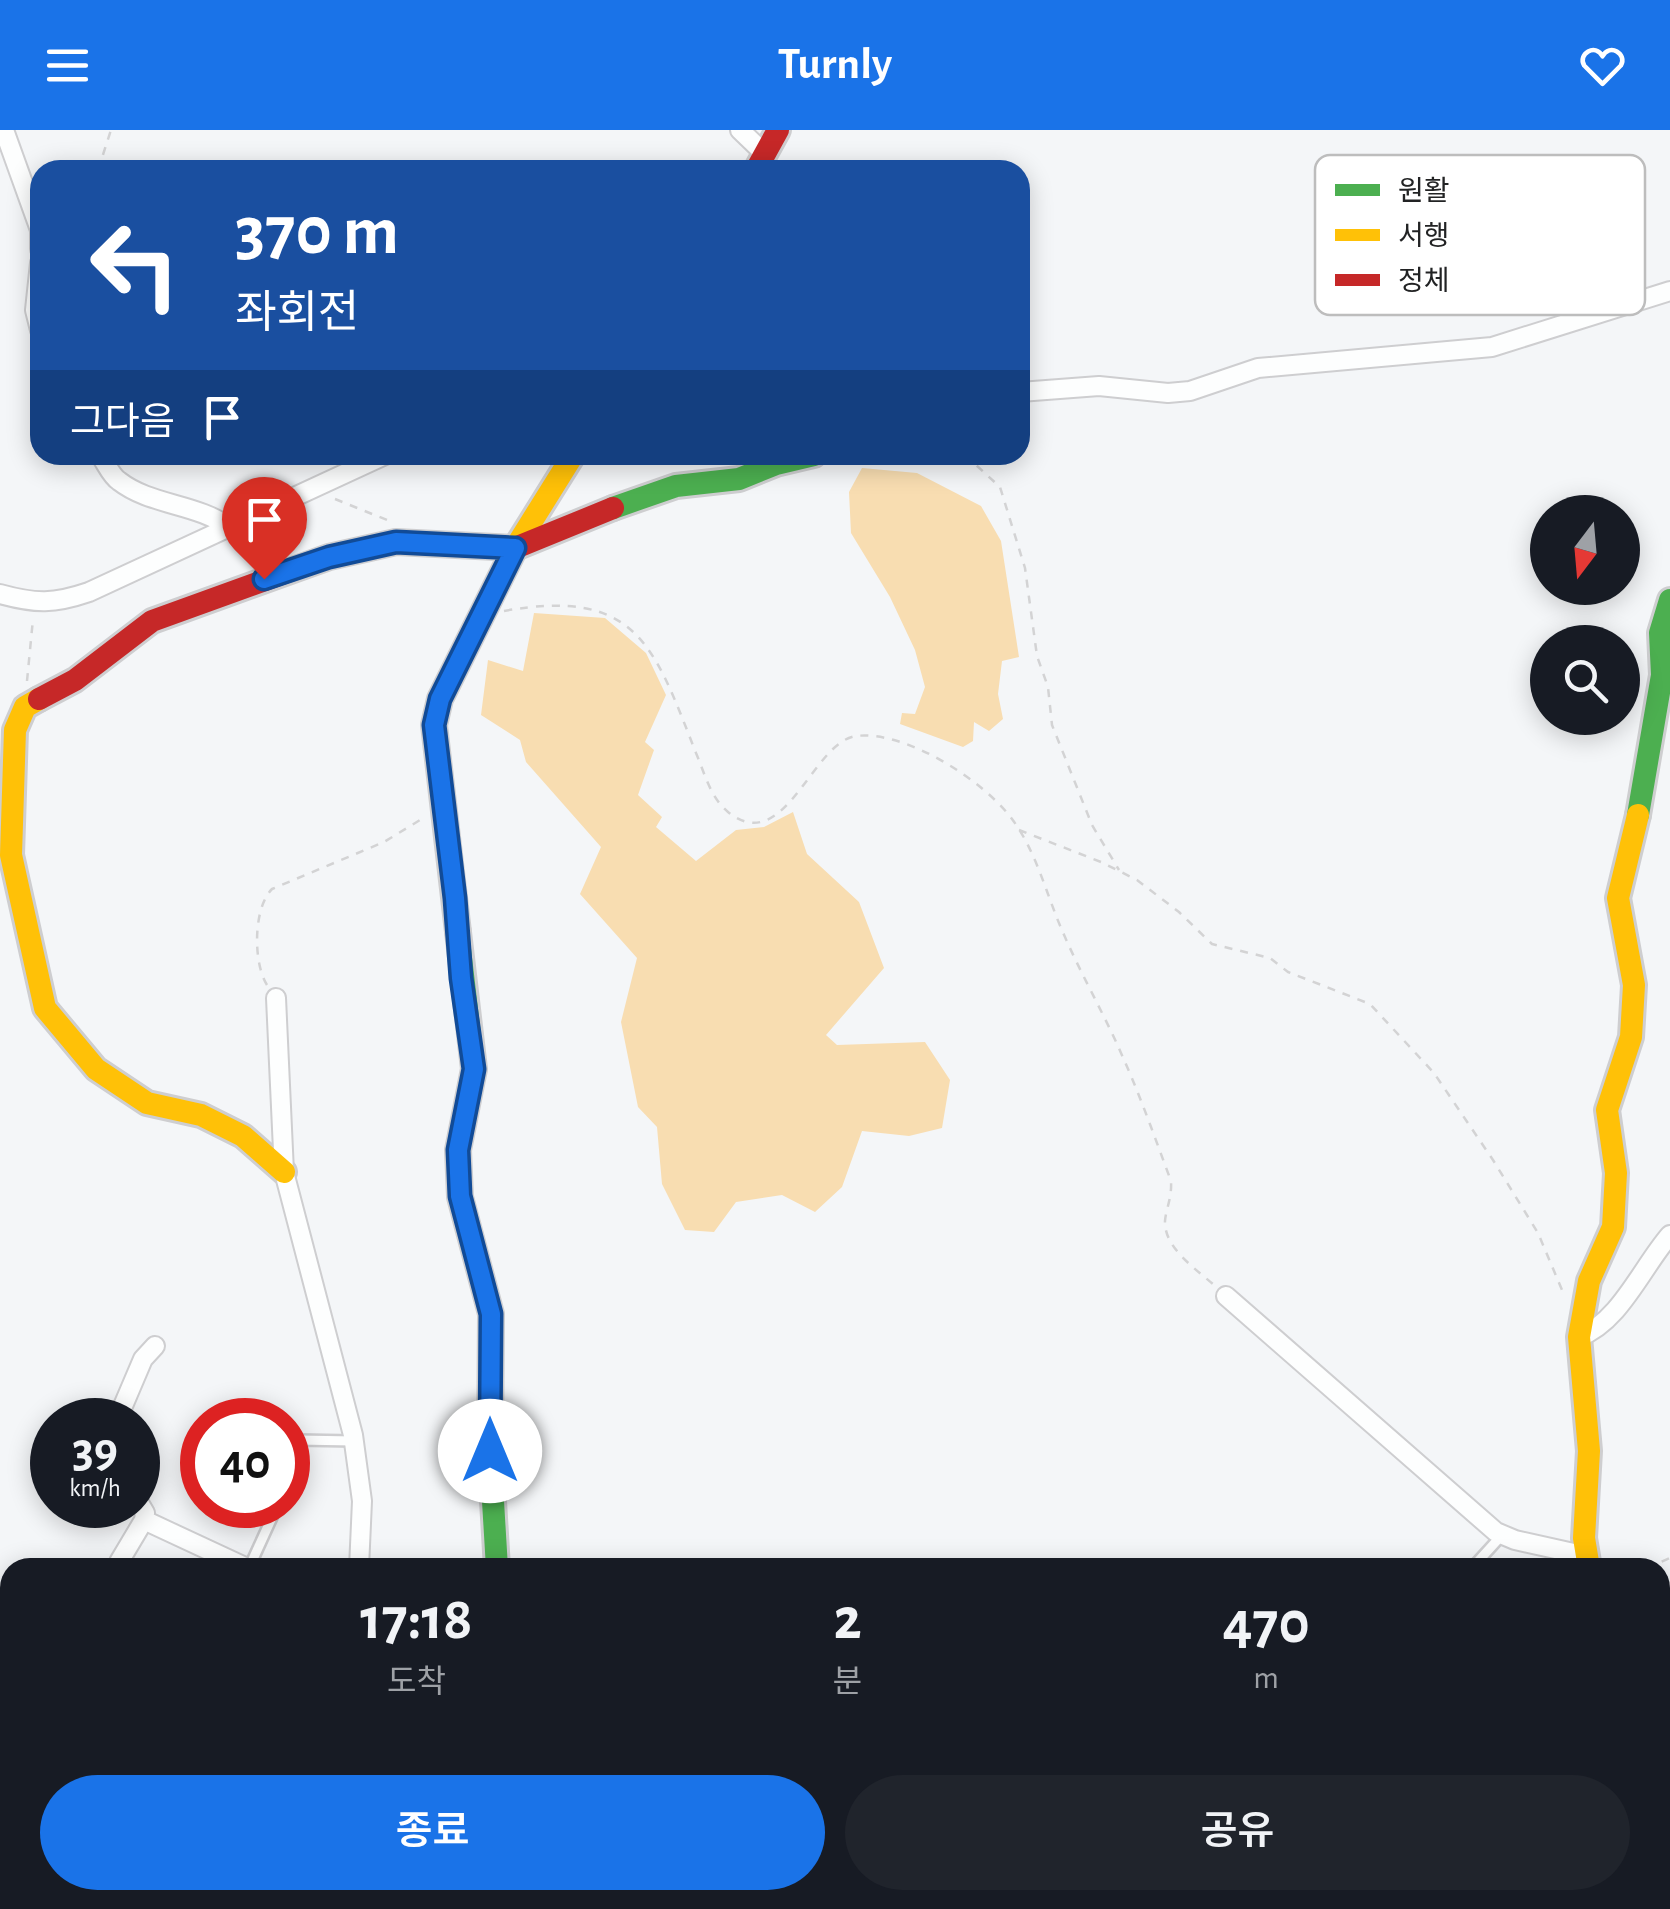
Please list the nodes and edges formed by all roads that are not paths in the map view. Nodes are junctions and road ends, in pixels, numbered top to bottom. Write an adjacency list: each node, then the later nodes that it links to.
1 (4, 130): 6 (street)
2 (740, 130): 4 (street)
3 (778, 130): 5 (street)
4 (759, 160)
5 (763, 160)
6 (30, 202)
7 (1670, 291): 8 (street)
8 (1645, 299)
9 (1594, 315): 10 (street)
10 (1030, 391)
11 (107, 465): 15 (street)
12 (362, 465): 15 (street)
13 (567, 465): 16 (street)
14 (773, 465): 16 (street)
15 (230, 528): 17 (street)
16 (515, 548): 20 (street); 36 (street)
17 (0, 594)
18 (1670, 600): 23 (street)
19 (276, 998): 20 (street)
20 (284, 1172): 27 (street)
21 (1670, 1235): 23 (street)
22 (1226, 1296): 31 (street)
23 (1579, 1337): 39 (street)
24 (155, 1346): 25 (street)
25 (126, 1398)
26 (310, 1440): 27 (lane)
27 (354, 1441): 35 (street)
28 (160, 1527): 33 (street)
29 (139, 1528): 32 (street)
30 (265, 1528): 34 (lane)
31 (1502, 1535): 37 (lane); 38 (street)
32 (121, 1558)
33 (226, 1558)
34 (252, 1558)
35 (359, 1558)
36 (496, 1558)
37 (1481, 1558)
38 (1575, 1558)
39 (1587, 1558)

